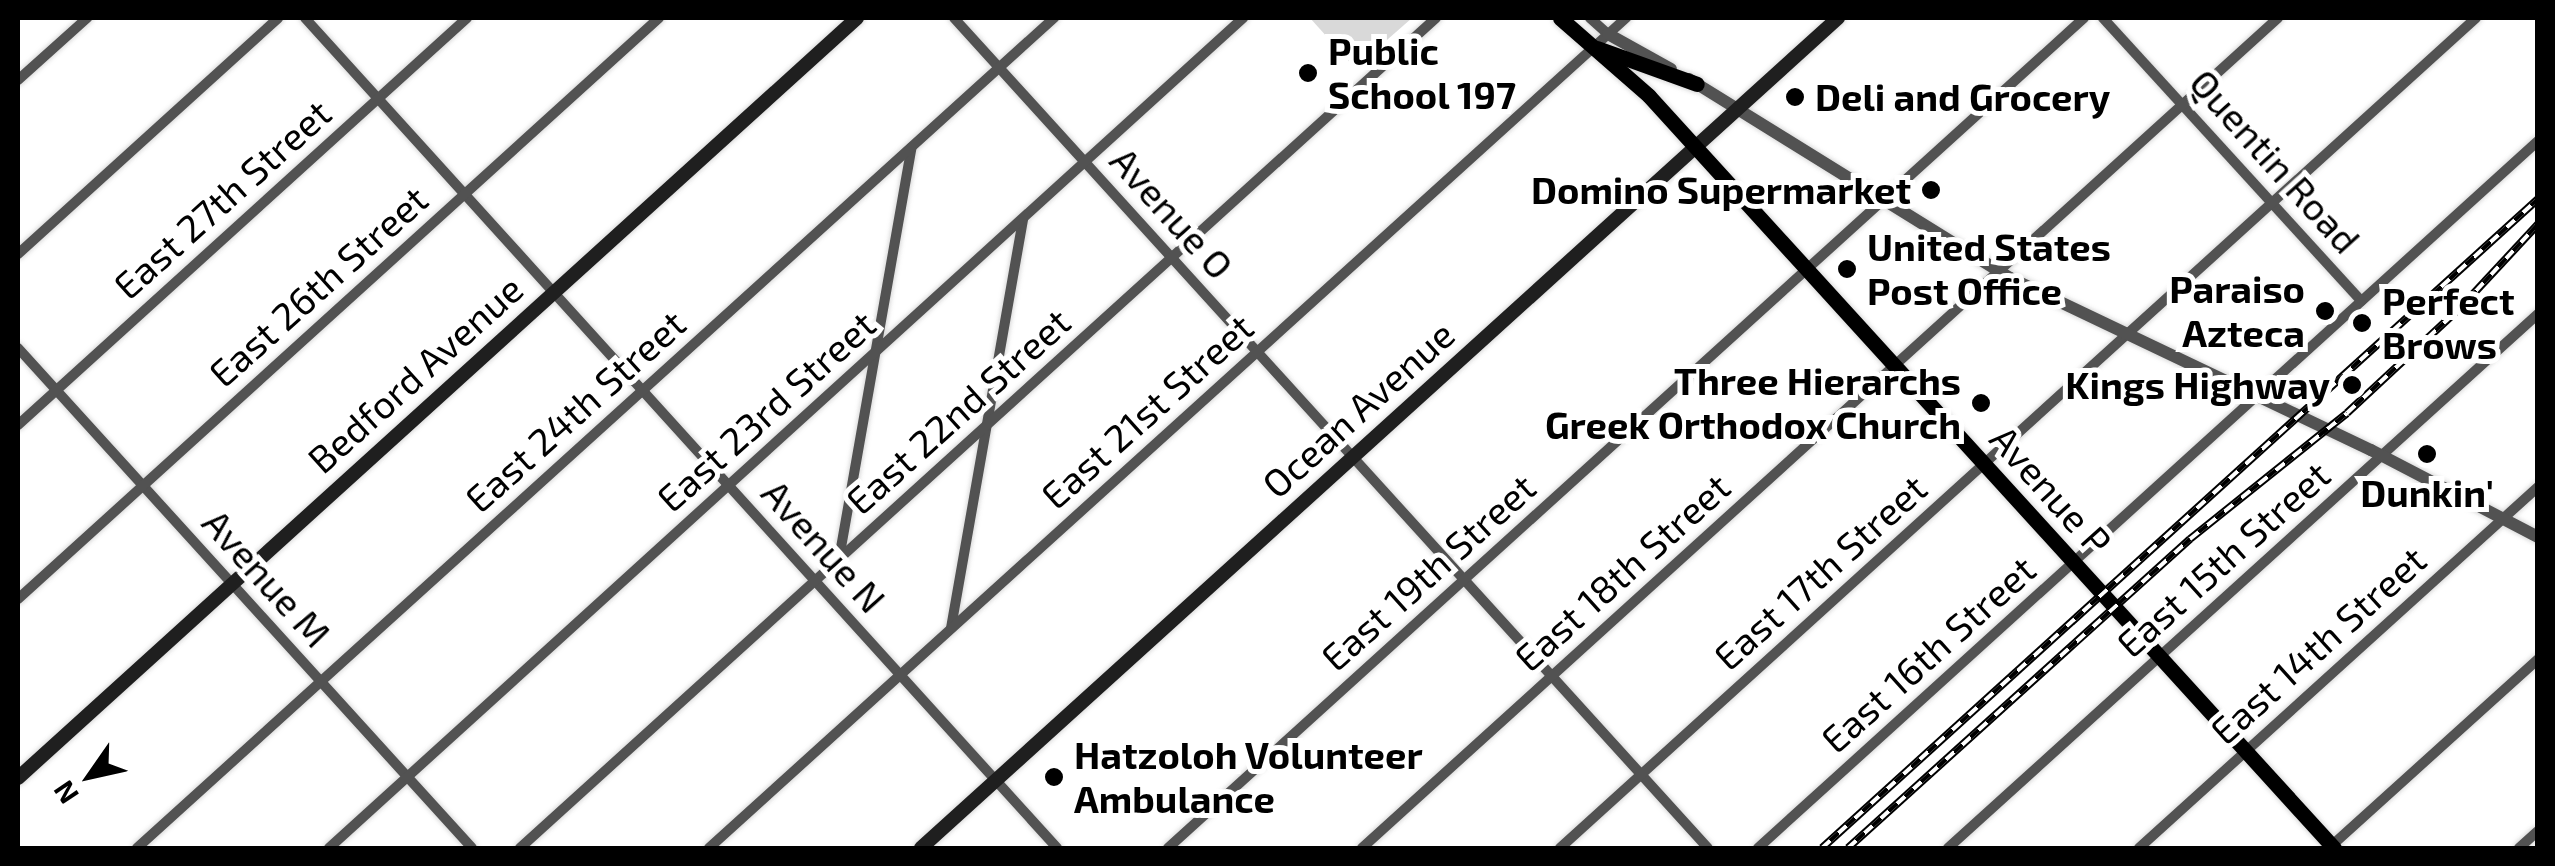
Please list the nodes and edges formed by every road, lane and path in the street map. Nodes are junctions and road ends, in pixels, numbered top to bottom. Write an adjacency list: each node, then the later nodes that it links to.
1 (87, 18): 22 (street)
2 (278, 18): 35 (street)
3 (305, 18): 24 (street, Avenue N)
4 (467, 18): 24 (street, East 27th Street)
5 (659, 18): 31 (street, East 26th Street)
6 (856, 18): 39 (main road, Bedford Avenue)
7 (954, 18): 21 (street, Avenue O)
8 (1054, 18): 21 (street, East 24th Street)
9 (1243, 18): 30 (street, East 23rd Street)
10 (1436, 18): 36 (street, East 22nd Street)
11 (1560, 18): 20 (main road)
12 (1590, 18): 19 (street)
13 (1626, 18): 19 (street, East 21st Street)
14 (1838, 18): 26 (main road, Ocean Avenue)
15 (2084, 18): 32 (street, East 19th Street)
16 (2103, 18): 25 (street, Quentin Road)
17 (2278, 18): 25 (street, East 18th Street)
18 (2476, 18): 33 (street, East 17th Street)
19 (1608, 34): 20 (street, East 21st Street); 23 (street)
20 (1593, 47): 23 (main road); 29 (main road, Avenue P); 44 (street, East 21st Street)
21 (999, 67): 28 (street, East 24th Street); 30 (street, Avenue O)
22 (18, 80)
23 (1697, 84): 26 (street)
24 (378, 98): 31 (street, Avenue N); 47 (street, East 27th Street)
25 (2182, 104): 33 (street, Quentin Road); 38 (street, East 18th Street)
26 (1736, 110): 29 (main road, Ocean Avenue); 32 (street)
27 (2538, 142): 40 (street, East 16th Street)
28 (912, 146): 45 (street); 48 (street, East 24th Street)
29 (1695, 147): 37 (main road, Avenue P); 53 (main road, Ocean Avenue)
30 (1086, 162): 34 (street, East 23rd Street); 36 (street, Avenue O)
31 (464, 194): 39 (street, Avenue N); 55 (street, East 26th Street)
32 (1881, 202): 37 (street, East 19th Street); 38 (street)
33 (2272, 203): 40 (street, Quentin Road); 42 (street, East 17th Street)
34 (1023, 219): 45 (street, East 23rd Street); 50 (street)
35 (18, 254)
36 (1171, 256): 44 (street, Avenue O); 50 (street, East 22nd Street)
37 (1806, 270): 46 (main road, Avenue P); 63 (street, East 19th Street)
38 (1998, 272): 42 (street); 46 (street, East 18th Street)
39 (554, 292): 48 (street, Avenue N); 64 (main road, Bedford Avenue)
40 (2361, 301): 49 (street, East 16th Street)
41 (2538, 314): 52 (street, East 15th Street)
42 (2128, 333): 49 (street); 54 (street, East 17th Street)
43 (18, 348): 47 (street, Avenue M)
44 (1257, 351): 53 (street, Avenue O); 66 (street, East 21st Street)
45 (877, 352): 56 (street, East 23rd Street); 60 (street)
46 (1894, 366): 54 (main road, Avenue P); 70 (street, East 18th Street)
47 (56, 390): 51 (street, East 27th Street); 55 (street, Avenue M)
48 (643, 390): 56 (street, Avenue N); 71 (street, East 24th Street)
49 (2258, 394): 52 (street); 61 (street, East 16th Street)
50 (987, 425): 60 (street, East 22nd Street); 66 (street)
51 (18, 426)
52 (2382, 455): 58 (street); 67 (street, East 15th Street)
53 (1353, 457): 63 (street, Avenue O); 76 (main road, Ocean Avenue)
54 (1984, 464): 61 (main road, Avenue P); 73 (street, East 17th Street)
55 (142, 486): 64 (street, Avenue M); 65 (street, East 26th Street)
56 (729, 486): 62 (street, Avenue N); 74 (street, East 23rd Street)
57 (2538, 487): 58 (street, East 14th Street)
58 (2503, 518): 59 (street); 72 (street, East 14th Street)
59 (2538, 537)
60 (839, 560): 62 (street, East 22nd Street)
61 (2073, 563): 67 (main road, Avenue P); 89 (street, East 16th Street)
62 (815, 580): 69 (street, Avenue N); 81 (street, East 22nd Street)
63 (1464, 580): 70 (street, Avenue O); 85 (street, East 19th Street)
64 (231, 584): 71 (street, Avenue M); 75 (main road, Bedford Avenue)
65 (18, 599)
66 (951, 630): 69 (street, East 21st Street)
67 (2159, 657): 72 (main road, Avenue P); 90 (street, East 15th Street)
68 (2538, 660): 92 (street)
69 (901, 675): 76 (street, Avenue N); 82 (street, East 21st Street)
70 (1552, 676): 73 (street, Avenue O); 86 (street, East 18th Street)
71 (320, 682): 74 (street, Avenue M); 78 (street, East 24th Street)
72 (2245, 752): 91 (street, East 14th Street); 92 (main road, Avenue P)
73 (1641, 774): 87 (street, East 17th Street); 88 (street, Avenue O)
74 (407, 777): 79 (street, East 23rd Street); 80 (street, Avenue M)
75 (18, 778)
76 (996, 781): 83 (main road, Ocean Avenue); 84 (street, Avenue N)
77 (2538, 831): 93 (street)
78 (137, 848)
79 (329, 848)
80 (472, 848)
81 (520, 848)
82 (709, 848)
83 (922, 848)
84 (1057, 848)
85 (1168, 848)
86 (1362, 848)
87 (1560, 848)
88 (1708, 848)
89 (1758, 848)
90 (1948, 848)
91 (2139, 848)
92 (2331, 848)
93 (2519, 848)

